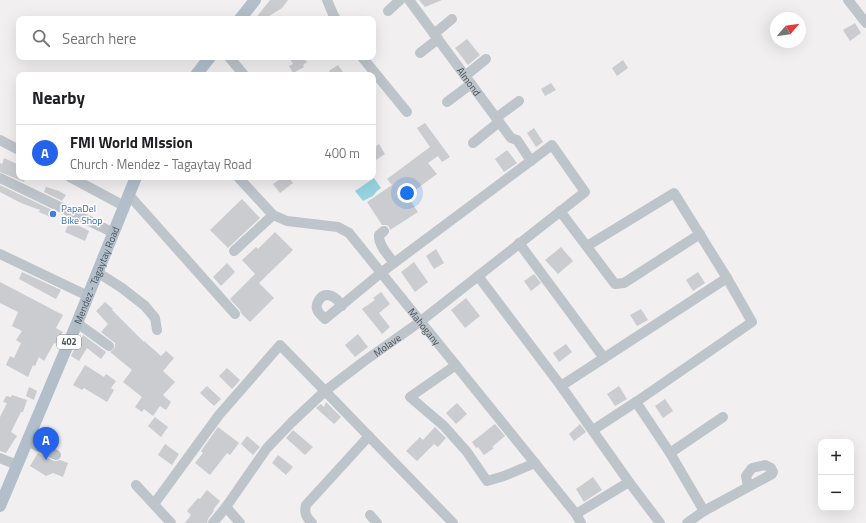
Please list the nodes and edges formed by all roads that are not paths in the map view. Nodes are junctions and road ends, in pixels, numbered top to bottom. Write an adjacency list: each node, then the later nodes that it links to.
1 (255, 0): 7 (main road)
2 (327, 0): 8 (street)
3 (400, 0): 6 (street)
4 (409, 0): 11 (street, Almond)
5 (848, 0): 10 (street)
6 (388, 11)
7 (242, 16)
8 (334, 16)
9 (452, 19): 11 (street)
10 (866, 23)
11 (436, 37): 12 (street); 21 (street, Almond)
12 (420, 53)
13 (208, 60): 17 (main road)
14 (232, 60): 18 (street)
15 (364, 60): 19 (street)
16 (486, 60): 21 (street)
17 (198, 72)
18 (242, 72)
19 (374, 72)
20 (376, 74): 25 (street)
21 (465, 76): 22 (street, Almond)
22 (471, 84): 24 (street); 26 (street, Almond)
23 (519, 101): 26 (street)
24 (447, 102)
25 (407, 112)
26 (498, 120): 28 (street); 30 (street, Almond)
27 (0, 140): 29 (street)
28 (473, 143)
29 (16, 148)
30 (529, 162): 36 (street, Molave); 45 (street)
31 (0, 178): 39 (street)
32 (77, 180): 35 (street)
33 (135, 180): 35 (main road, Mendez - Tagaytay Road / 402)
34 (241, 180): 37 (street, Mahogany)
35 (126, 200): 39 (main road, Mendez - Tagaytay Road / 402); 52 (street)
36 (560, 211): 41 (street, Molave); 42 (street)
37 (273, 215): 43 (street); 47 (street, Mahogany)
38 (384, 231): 45 (street)
39 (114, 233): 46 (main road, Mendez - Tagaytay Road / 402)
40 (700, 234): 42 (street); 42 (street); 49 (street)
41 (519, 243): 48 (street, Molave); 57 (street)
42 (587, 246)
43 (234, 251)
44 (0, 254): 50 (street)
45 (394, 263): 47 (street)
46 (97, 272): 50 (main road, Mendez - Tagaytay Road / 402); 55 (street)
47 (382, 272): 51 (street); 53 (street, Mahogany)
48 (478, 276): 53 (street, Molave); 59 (street)
49 (727, 278): 57 (street); 61 (street)
50 (88, 296): 54 (main road, Mendez - Tagaytay Road / 402)
51 (342, 306)
52 (235, 314)
53 (421, 321): 58 (street, Mahogany); 60 (street, Molave)
54 (77, 323): 56 (street); 65 (main road, Mendez - Tagaytay Road / 402)
55 (156, 330)
56 (109, 346)
57 (604, 358): 59 (street)
58 (456, 365): 69 (street, Mahogany); 69 (street)
59 (561, 386): 63 (street)
60 (325, 391): 64 (street); 74 (street); 76 (street, Molave)
61 (636, 402): 63 (street); 66 (street)
62 (723, 417): 66 (street)
63 (593, 430): 71 (street)
64 (369, 436): 82 (street); 83 (street)
65 (27, 440): 67 (street); 70 (main road, Mendez - Tagaytay Road / 402)
66 (670, 453): 77 (street)
67 (56, 455)
68 (0, 458): 70 (street)
69 (535, 463): 78 (street, Mahogany)
70 (17, 465): 75 (main road, Mendez - Tagaytay Road / 402)
71 (629, 482): 78 (street); 84 (street)
72 (136, 485): 74 (street)
73 (748, 486): 77 (street)
74 (154, 504): 79 (street)
75 (0, 506)
76 (226, 507): 80 (street, Molave); 81 (street)
77 (704, 511): 85 (street)
78 (578, 518)
79 (171, 523)
80 (213, 523)
81 (240, 523)
82 (312, 523)
83 (453, 523)
84 (660, 523)
85 (687, 523)

